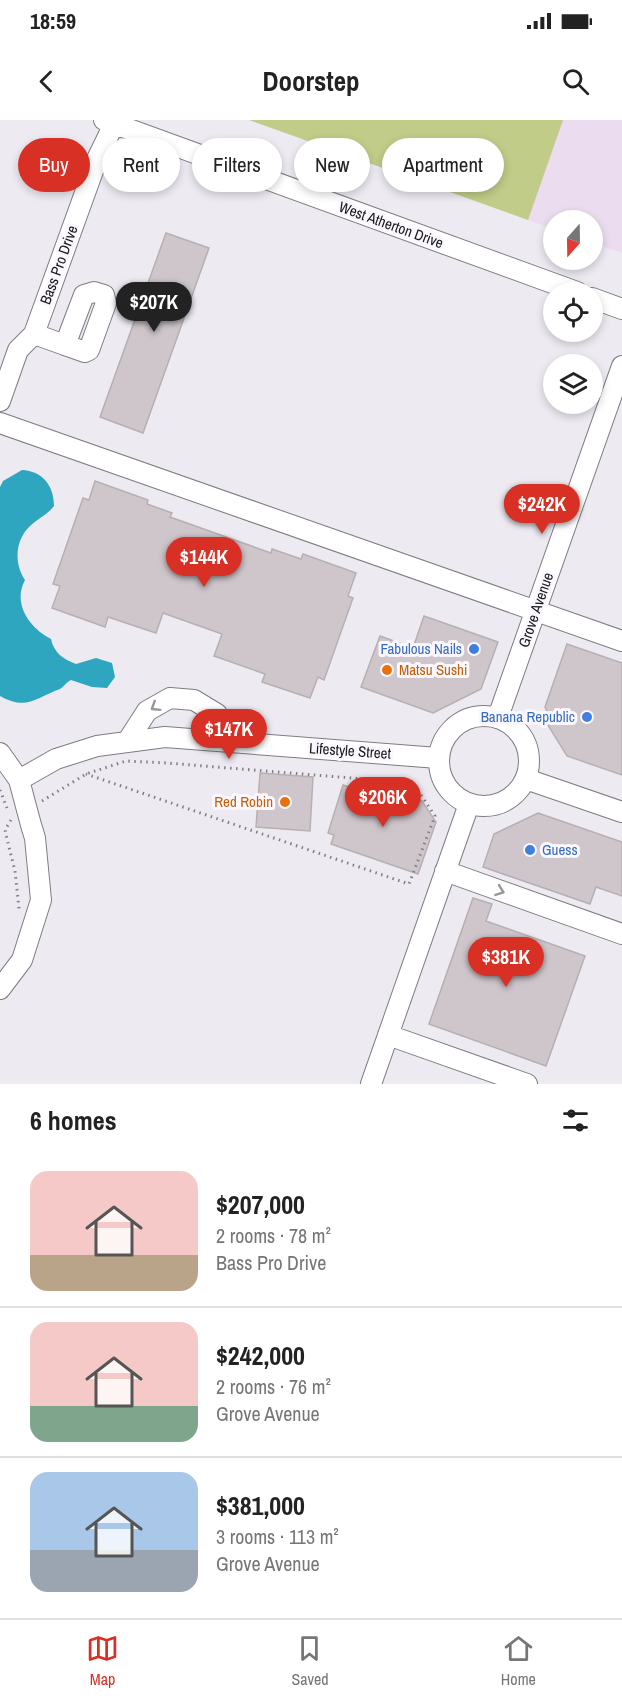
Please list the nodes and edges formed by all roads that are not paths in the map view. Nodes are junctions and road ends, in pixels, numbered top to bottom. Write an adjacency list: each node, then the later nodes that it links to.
1 (111, 121): 2 (street, West Atherton Drive); 5 (street, Bass Pro Drive)
2 (550, 282)
3 (603, 302): 4 (street)
4 (622, 309)
5 (34, 334): 6 (street); 8 (street, Bass Pro Drive)
6 (65, 345)
7 (622, 366): 10 (street, Grove Avenue)
8 (0, 401)
9 (0, 423): 10 (street)
10 (535, 612): 11 (street); 12 (street, Grove Avenue)
11 (622, 641)
12 (498, 717): 16 (street); 17 (street)
13 (127, 742): 14 (street, Lifestyle Street); 14 (street, one-way to 13); 18 (street, Lifestyle Street)
14 (232, 742): 16 (street, Lifestyle Street)
15 (0, 753): 18 (street)
16 (438, 758): 19 (street)
17 (525, 779): 19 (street); 20 (street)
18 (19, 780): 23 (street)
19 (469, 804): 21 (street)
20 (622, 812)
21 (445, 872): 22 (street, one-way to 22); 24 (street)
22 (622, 934)
23 (0, 989)
24 (388, 1035): 25 (street); 26 (street)
25 (371, 1084)
26 (527, 1084)

